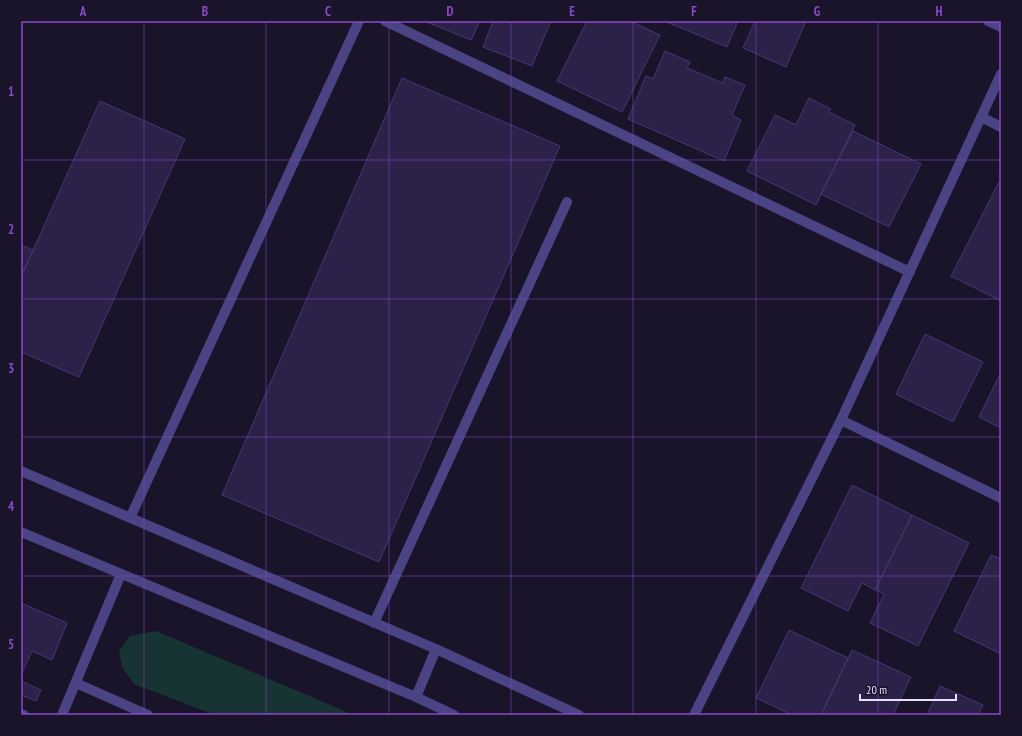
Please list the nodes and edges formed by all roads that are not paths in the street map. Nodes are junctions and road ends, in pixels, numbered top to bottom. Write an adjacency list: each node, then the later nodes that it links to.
1 (359, 21): 13 (street)
2 (385, 21): 9 (street)
3 (988, 21): 4 (street)
4 (1001, 27)
5 (1001, 74): 6 (street)
6 (981, 117): 7 (street); 9 (street)
7 (1001, 127)
8 (567, 202): 16 (street)
9 (910, 272): 10 (street)
10 (841, 420): 12 (street); 26 (street)
11 (21, 471): 13 (street)
12 (1001, 498)
13 (130, 518): 16 (street)
14 (21, 532): 15 (street)
15 (121, 574): 18 (street); 19 (street)
16 (374, 623): 17 (street)
17 (436, 649): 19 (street); 25 (street)
18 (76, 683): 22 (street); 23 (street)
19 (416, 697): 24 (street)
20 (21, 714): 21 (street)
21 (24, 715)
22 (62, 715)
23 (148, 715)
24 (454, 715)
25 (579, 715)
26 (694, 715)

